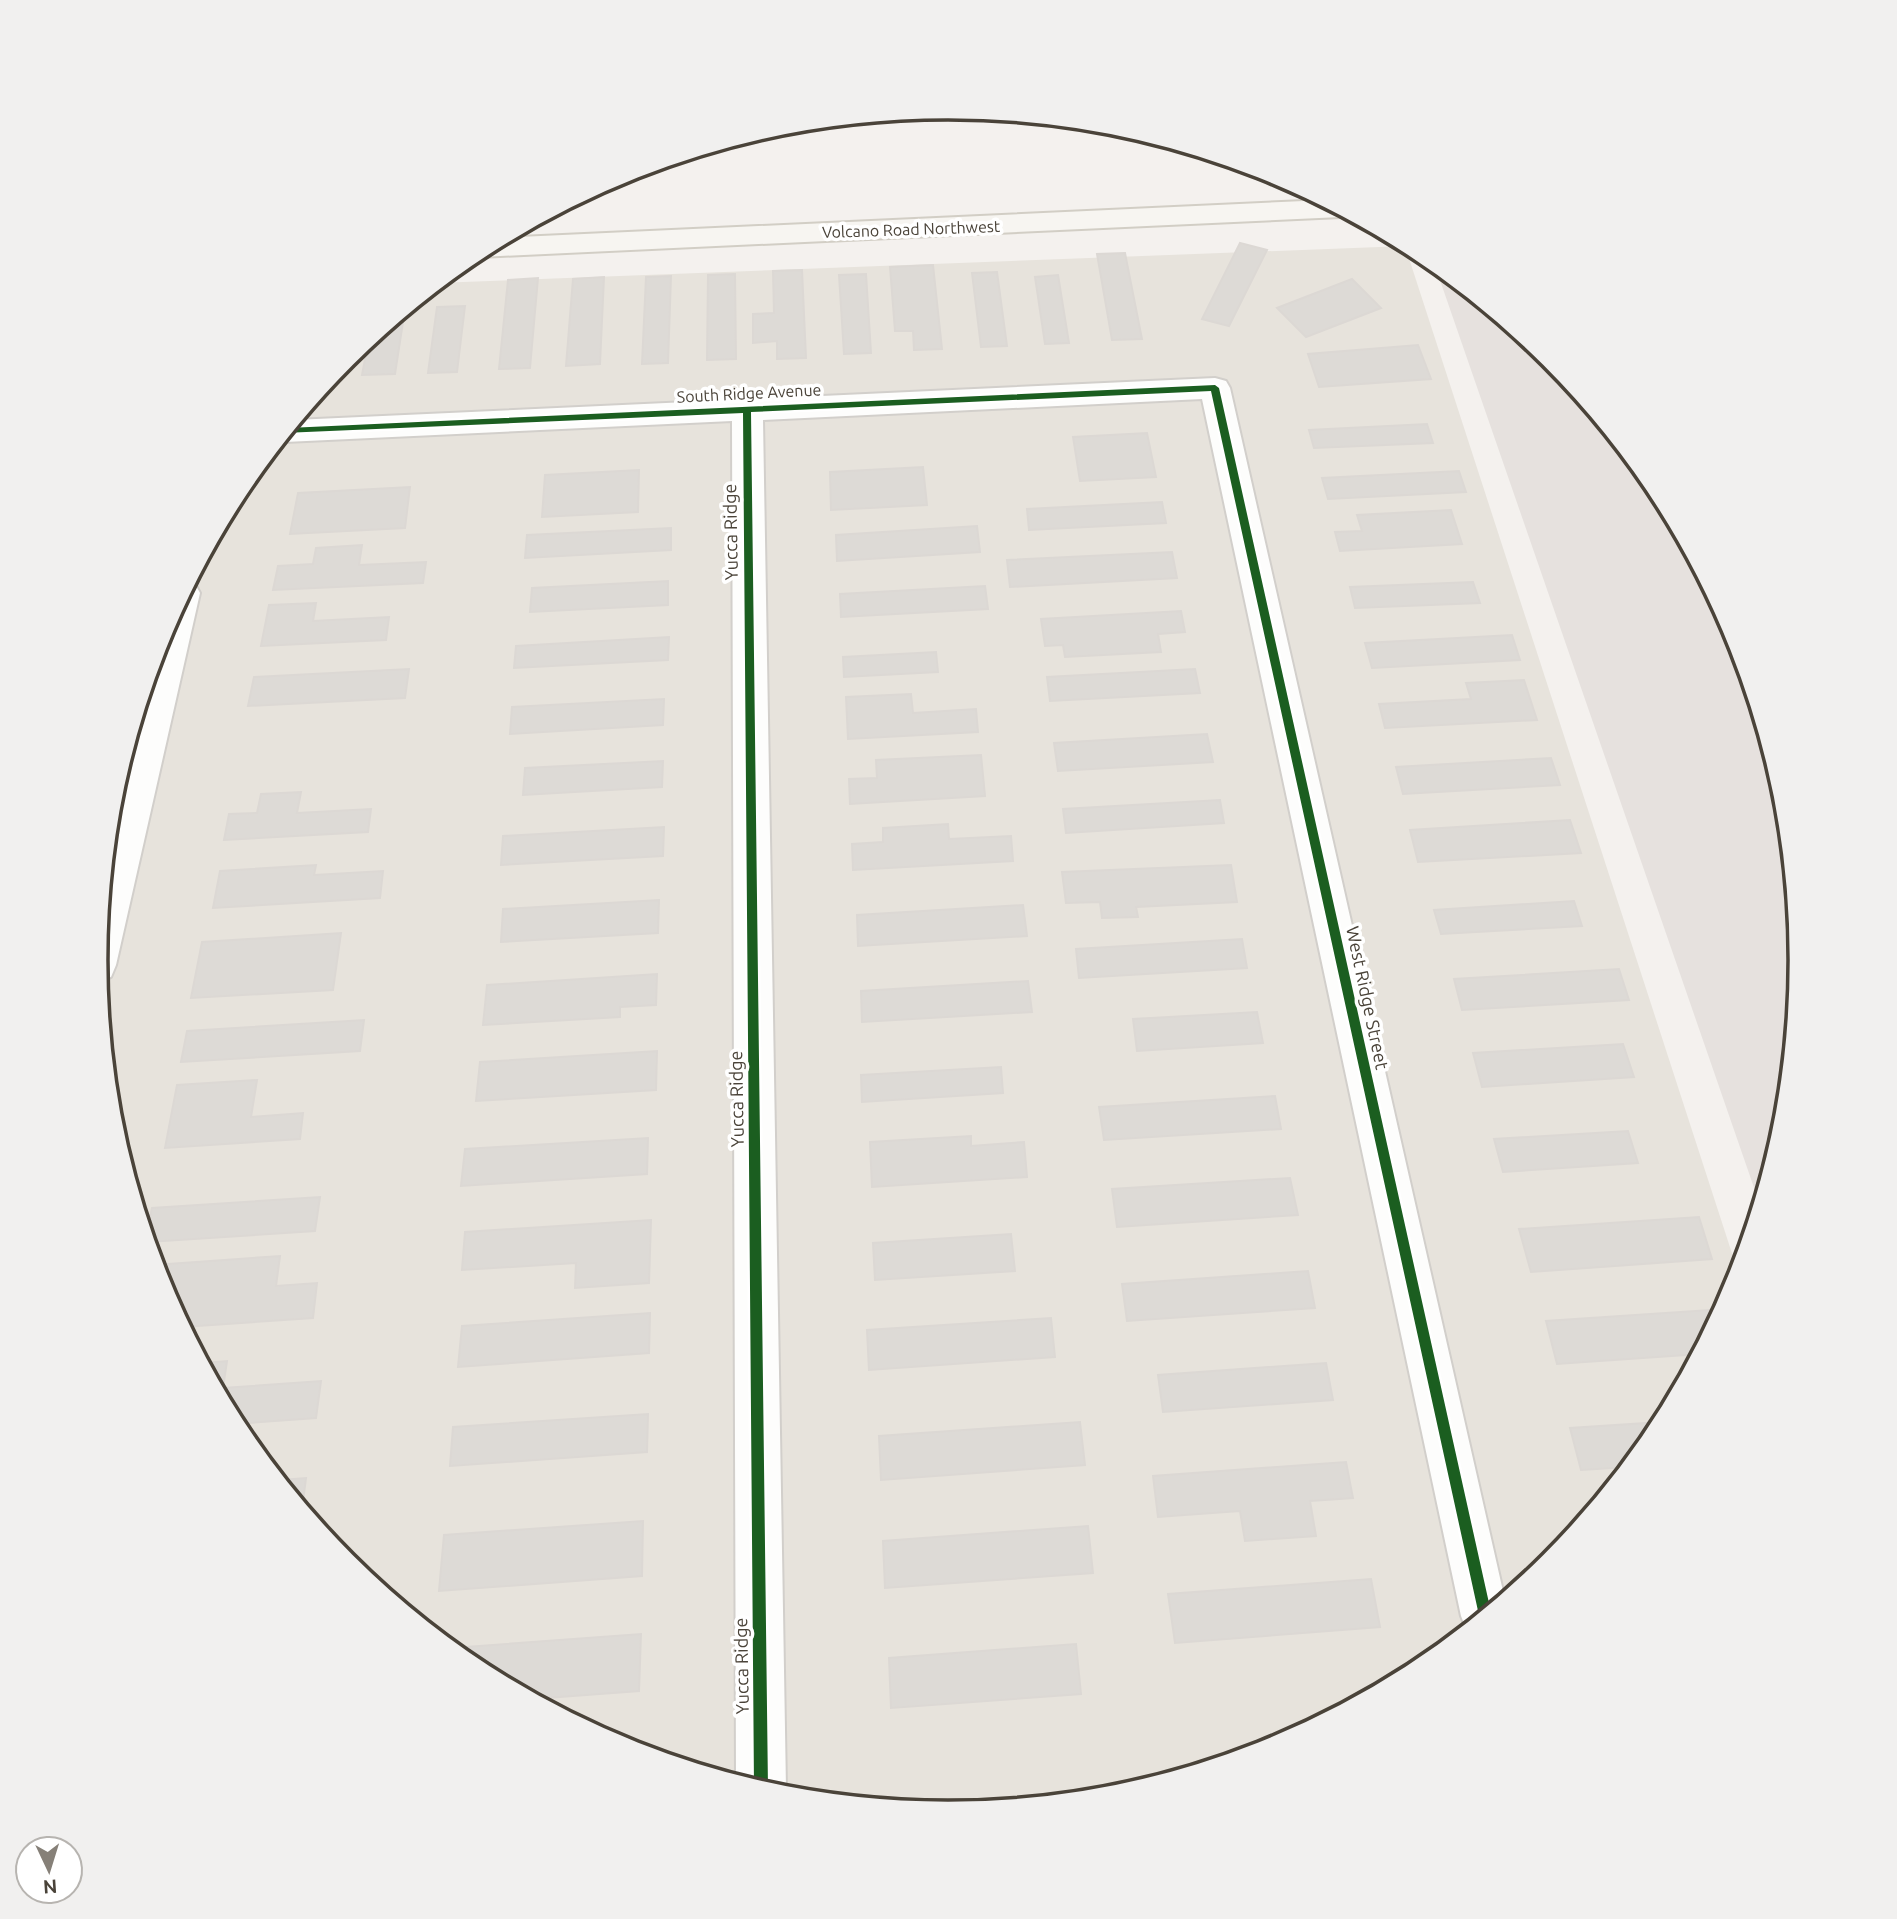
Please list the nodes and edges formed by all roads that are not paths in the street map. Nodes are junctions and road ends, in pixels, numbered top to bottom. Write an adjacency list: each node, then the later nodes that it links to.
1 (1325, 209): 2 (street, Volcano Road Northwest)
2 (505, 247)
3 (1216, 387): 4 (street, South Ridge Avenue); 8 (street, West Ridge Street)
4 (747, 409): 5 (street, South Ridge Avenue); 9 (street, Yucca Ridge)
5 (296, 431)
6 (173, 635): 7 (street)
7 (110, 909)
8 (1483, 1607)
9 (761, 1778)

